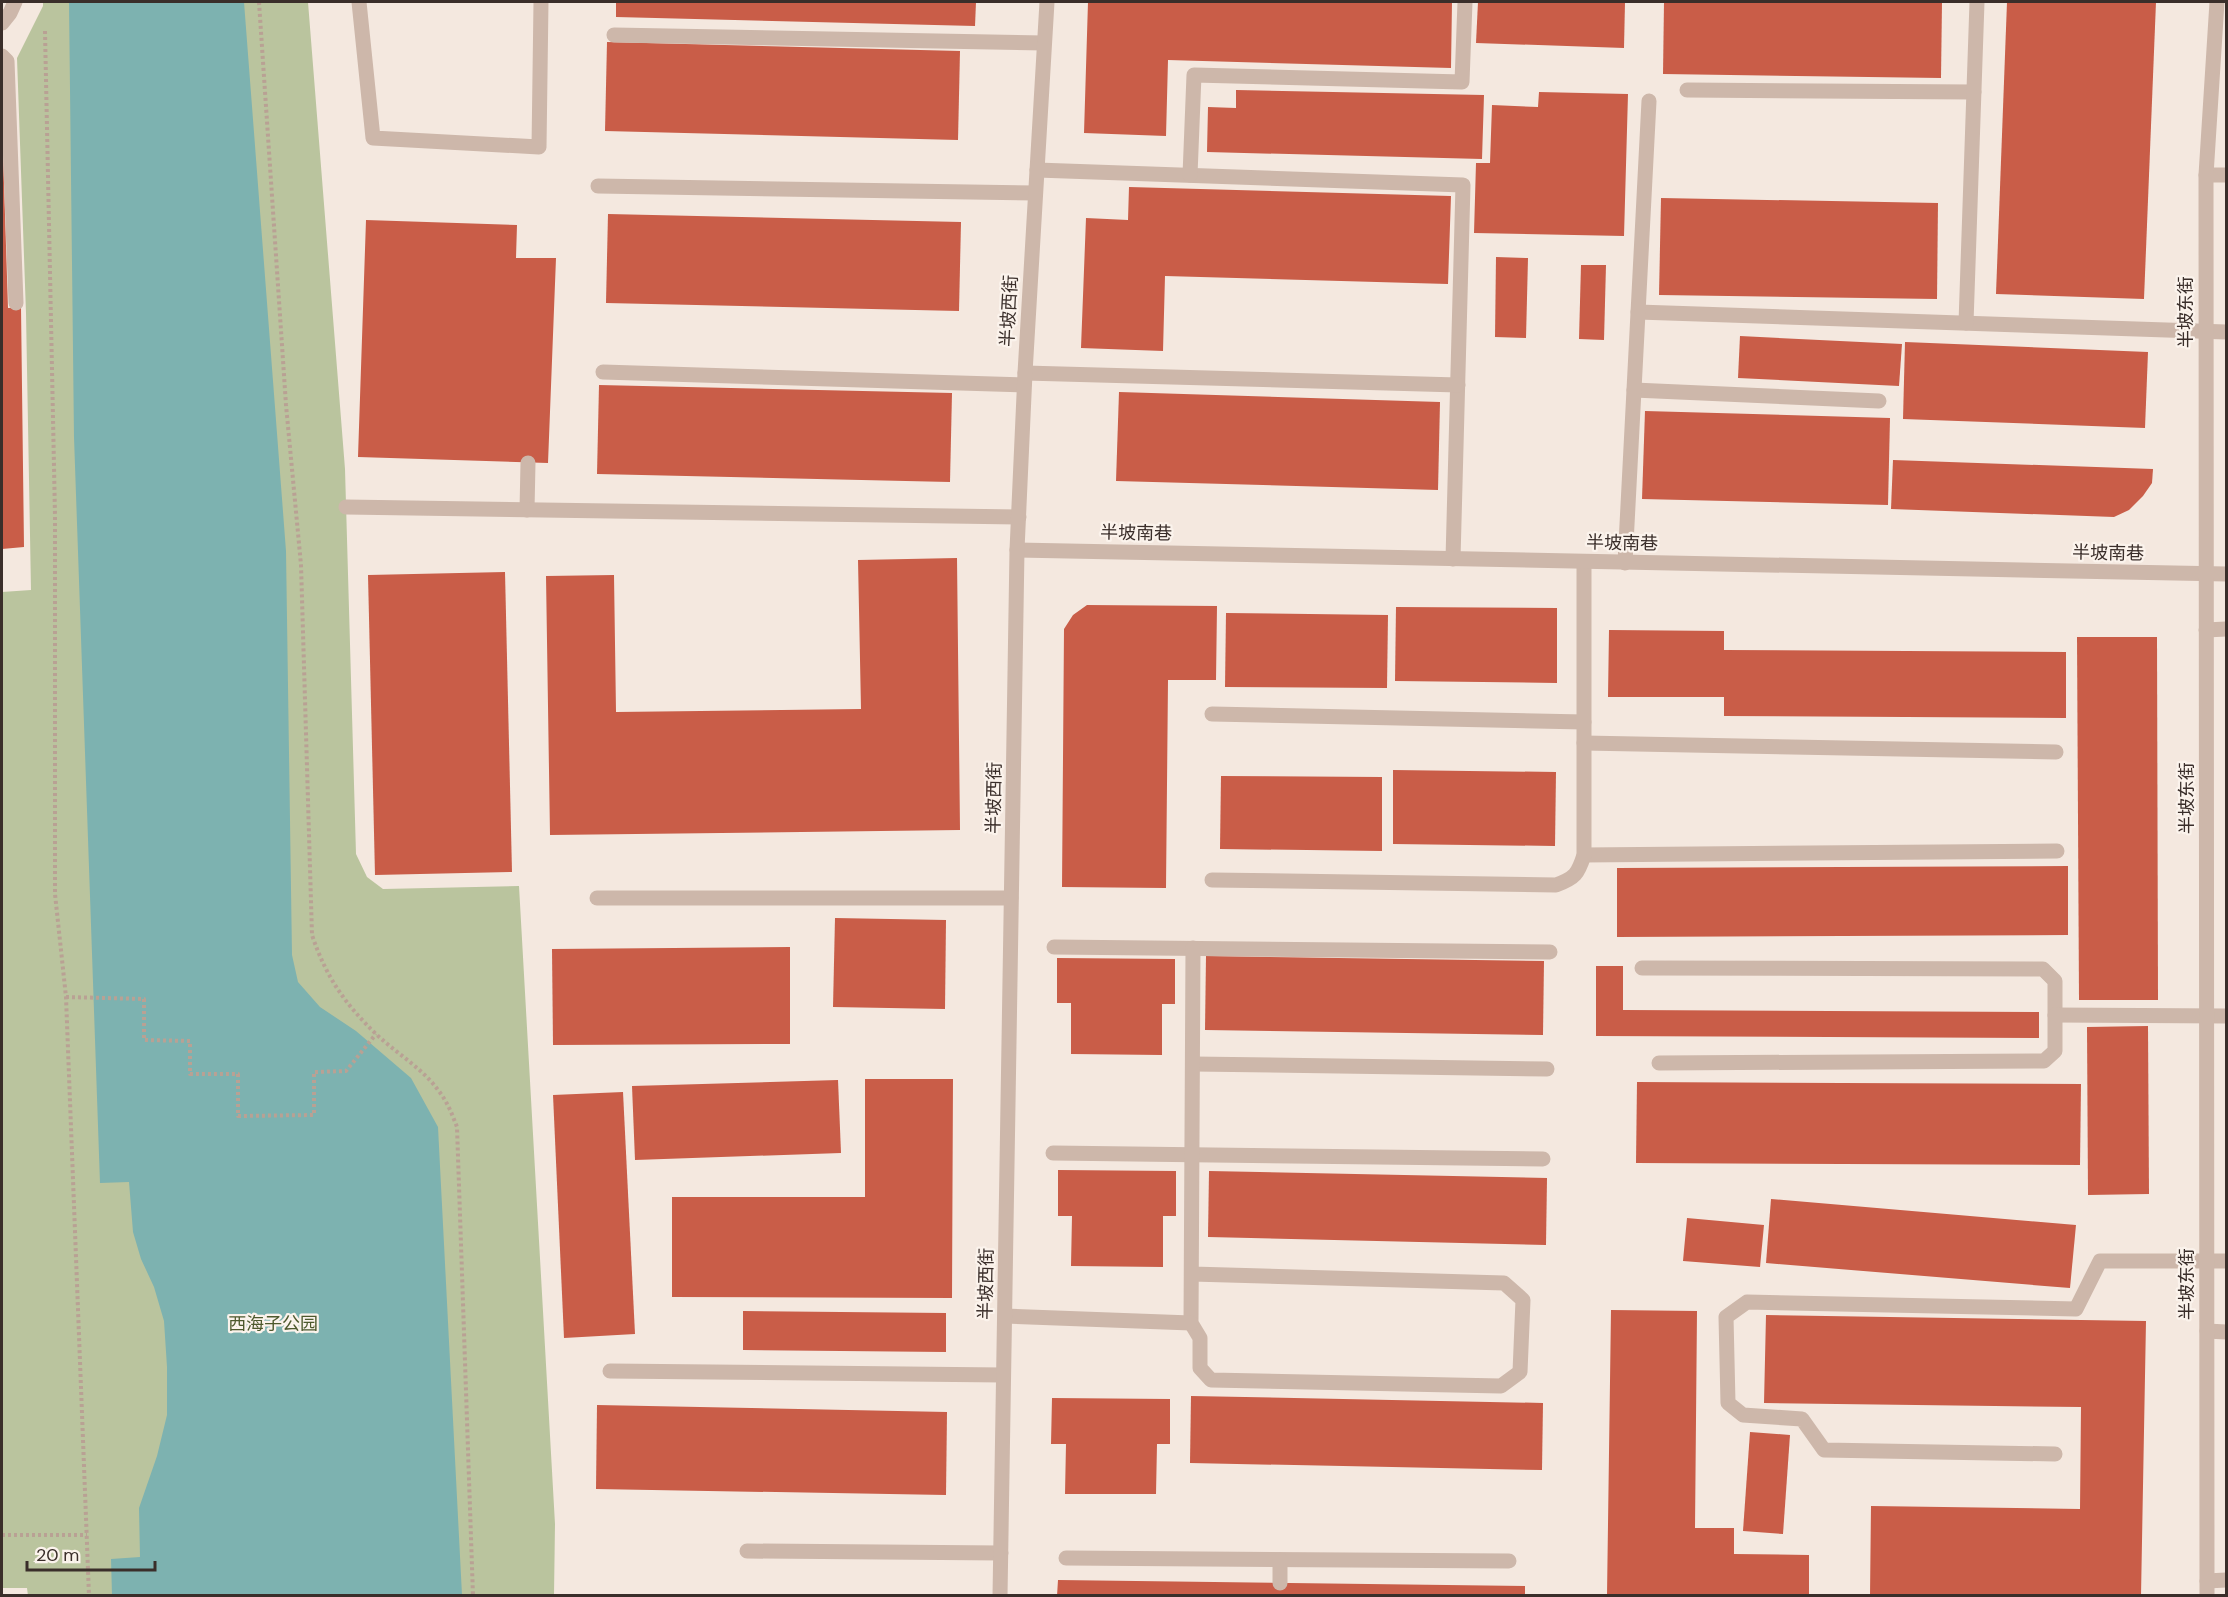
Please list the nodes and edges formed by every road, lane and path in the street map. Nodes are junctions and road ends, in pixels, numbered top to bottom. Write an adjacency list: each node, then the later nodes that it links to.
1 (15, 2): 9 (street)
2 (259, 2): 62 (path)
3 (359, 2): 4 (street)
4 (541, 2)
5 (1047, 2): 12 (street, 半坡西街)
6 (1465, 2): 18 (street)
7 (1977, 2): 15 (street)
8 (2217, 2): 19 (street, 半坡东街)
9 (2, 23)
10 (45, 31): 58 (path)
11 (614, 34): 12 (street)
12 (1044, 43): 17 (street, 半坡西街)
13 (2, 56): 23 (street)
14 (1687, 90): 15 (street)
15 (1974, 92): 25 (street)
16 (1649, 101): 24 (street)
17 (1037, 170): 18 (street); 22 (street, 半坡西街)
18 (1190, 175): 30 (street)
19 (2206, 175): 20 (street); 26 (street, 半坡东街)
20 (2226, 175)
21 (598, 186): 22 (street)
22 (1035, 193): 29 (street, 半坡西街)
23 (16, 303)
24 (1638, 312): 25 (street); 31 (street)
25 (1966, 323): 26 (street)
26 (2206, 331): 27 (street); 42 (street, 半坡东街)
27 (2226, 332)
28 (603, 372): 29 (street)
29 (1024, 379): 30 (street); 36 (street, 半坡西街)
30 (1458, 385): 38 (street)
31 (1634, 390): 32 (street); 40 (street)
32 (1879, 401)
33 (528, 463): 35 (street)
34 (346, 507): 35 (street)
35 (527, 510): 36 (street)
36 (1018, 517): 37 (street, 半坡西街)
37 (1017, 550): 38 (street, 半坡南巷); 53 (street, 半坡西街)
38 (1453, 559): 39 (street, 半坡南巷)
39 (1584, 562): 40 (street, 半坡南巷); 46 (street)
40 (1624, 563): 42 (street, 半坡南巷)
41 (2226, 574): 42 (street, 半坡南巷)
42 (2206, 575): 44 (street, 半坡东街)
43 (2226, 629): 44 (street)
44 (2206, 630): 60 (street, 半坡东街)
45 (1212, 714): 46 (street)
46 (1584, 722): 47 (street)
47 (1584, 743): 48 (street); 50 (street)
48 (2056, 752)
49 (2057, 851): 50 (street)
50 (1584, 855): 51 (street)
51 (1212, 880)
52 (597, 898): 53 (street)
53 (1011, 898): 72 (street, 半坡西街)
54 (1054, 947): 55 (street)
55 (1193, 948): 56 (street); 64 (street)
56 (1550, 952)
57 (1642, 968): 59 (street)
58 (66, 997): 62 (path); 80 (path)
59 (2055, 1015): 60 (street); 63 (street)
60 (2206, 1016): 61 (street); 69 (street, 半坡东街)
61 (2226, 1016)
62 (376, 1034): 90 (path)
63 (1659, 1063)
64 (1192, 1064): 65 (street); 67 (street)
65 (1547, 1070)
66 (1053, 1153): 67 (street)
67 (1192, 1154): 68 (street); 71 (street)
68 (1543, 1159)
69 (2206, 1261): 70 (street); 74 (street, 半坡东街); 78 (street)
70 (2226, 1261)
71 (1192, 1274): 73 (street); 73 (street)
72 (1005, 1316): 73 (street); 77 (street, 半坡西街)
73 (1191, 1323)
74 (2207, 1331): 75 (street); 88 (street, 半坡东街)
75 (2226, 1332)
76 (610, 1371): 77 (street)
77 (1003, 1375): 82 (street, 半坡西街)
78 (2055, 1454)
79 (2, 1535): 80 (path)
80 (87, 1535): 89 (path)
81 (747, 1551): 82 (street)
82 (1001, 1553): 91 (street, 半坡西街)
83 (1066, 1558): 84 (street)
84 (1280, 1560): 85 (street); 87 (street)
85 (1509, 1561)
86 (2226, 1580): 88 (street)
87 (1280, 1583)
88 (2207, 1588)
89 (89, 1596)
90 (473, 1596)
91 (1000, 1596)

